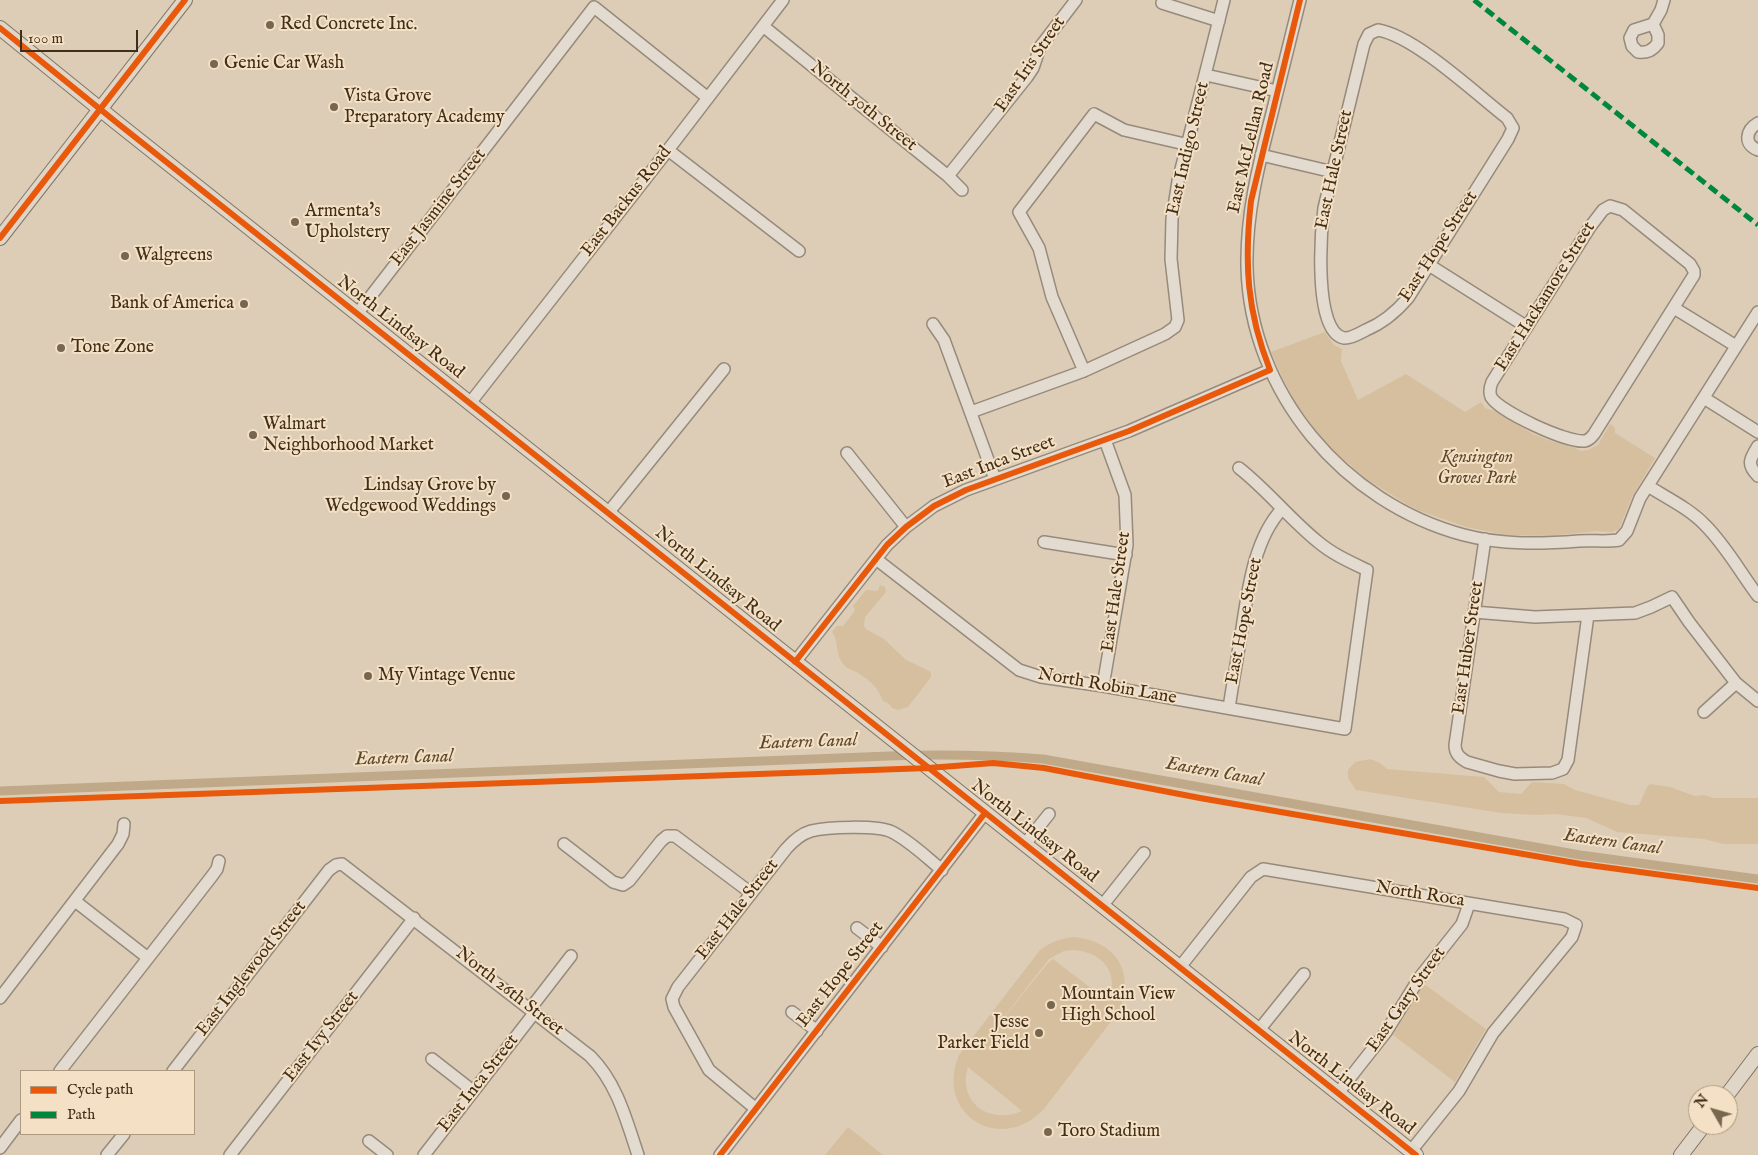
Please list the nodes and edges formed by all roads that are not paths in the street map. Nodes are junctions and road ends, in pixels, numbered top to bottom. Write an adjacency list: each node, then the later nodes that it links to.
1 (185, 0): 15 (main road)
2 (783, 0): 10 (street, East Backus Road)
3 (1076, 0): 23 (street, East Iris Street)
4 (1224, 0): 8 (street, East Indigo Street)
5 (1300, 0): 13 (street, East McLellan Road)
6 (1664, 0): 9 (street)
7 (1162, 3): 8 (street)
8 (1219, 21): 12 (street, East Indigo Street)
9 (1654, 24)
10 (763, 26): 14 (street, East Backus Road); 23 (street, North 30th Street)
11 (0, 28): 15 (main road, North Lindsay Road)
12 (1206, 75): 13 (street); 18 (street, East Indigo Street)
13 (1277, 91): 21 (street, East McLellan Road)
14 (708, 98): 19 (street, East Backus Road); 30 (street, East Jasmine Street)
15 (100, 109): 25 (main road); 30 (main road, North Lindsay Road)
16 (1758, 123): 20 (street)
17 (1513, 128): 22 (street, East Hale Street); 27 (street, East Hope Street)
18 (1189, 145): 37 (street, East Indigo Street); 37 (street)
19 (668, 150): 26 (street); 39 (street, East Backus Road)
20 (1758, 150)
21 (1261, 155): 22 (street); 36 (street, East McLellan Road)
22 (1333, 172): 33 (street, East Hale Street)
23 (948, 176): 24 (street, North 30th Street)
24 (962, 190)
25 (0, 238)
26 (799, 251)
27 (1429, 265): 32 (street); 33 (street, East Hope Street)
28 (1674, 308): 32 (street, East Hackamore Street); 32 (street, East Hackamore Street); 34 (street)
29 (1758, 312): 34 (street)
30 (357, 314): 39 (main road, North Lindsay Road)
31 (933, 324): 40 (street)
32 (1527, 326)
33 (1341, 337)
34 (1736, 346): 38 (street)
35 (724, 369): 50 (street)
36 (1270, 370): 42 (street, East Inca Street); 52 (street, East McLellan Road)
37 (1084, 371): 40 (street, East Indigo Street)
38 (1704, 398): 41 (street); 48 (street)
39 (470, 403): 50 (main road, North Lindsay Road)
40 (971, 412): 47 (street)
41 (1758, 432)
42 (1105, 440): 47 (street, East Inca Street); 54 (street, East Hale Street)
43 (1758, 446): 46 (street)
44 (847, 453): 51 (street)
45 (1239, 468): 49 (street)
46 (1754, 472)
47 (995, 479): 51 (street, East Inca Street)
48 (1648, 486): 52 (street, East McLellan Road); 56 (street)
49 (1282, 509): 63 (street, East Hope Street); 63 (street, North Robin Lane)
50 (608, 513): 59 (main road, North Lindsay Road)
51 (906, 527): 55 (street, East Inca Street)
52 (1485, 539): 57 (street, East Huber Street)
53 (1044, 542): 54 (street)
54 (1126, 556): 61 (street, East Hale Street)
55 (876, 558): 59 (street, East Inca Street); 61 (street, North Robin Lane)
56 (1758, 596)
57 (1474, 612): 58 (street); 58 (street, East Huber Street)
58 (1588, 615): 60 (street)
59 (795, 662): 65 (main road, North Lindsay Road)
60 (1736, 683): 62 (street); 64 (street)
61 (1103, 686): 63 (street, North Robin Lane)
62 (1758, 702)
63 (1229, 708)
64 (1704, 712)
65 (986, 813): 69 (main road, North Lindsay Road); 73 (street, East Hope Street)
66 (1049, 814): 69 (street, North Lindsay Road)
67 (124, 824): 75 (street)
68 (564, 844): 74 (street)
69 (1025, 844): 77 (main road, North Lindsay Road)
70 (1144, 853): 77 (street)
71 (219, 861): 82 (street)
72 (332, 863): 78 (street, North 26th Street); 93 (street, East Inglewood Street)
73 (942, 870): 74 (street, East Hale Street); 80 (street, East Hope Street)
74 (751, 893): 97 (street, East Hale Street)
75 (75, 901): 82 (street); 85 (street)
76 (1469, 904): 83 (street, North Roca); 96 (street, East Gary Street); 103 (street, North Roca)
77 (1102, 906): 83 (main road, North Lindsay Road)
78 (414, 918): 86 (street, North 26th Street); 105 (street, East Ivy Street)
79 (857, 928): 80 (street)
80 (882, 947): 89 (street, East Hope Street)
81 (570, 956): 86 (street, East Inca Street)
82 (148, 958): 92 (street)
83 (1180, 967): 88 (main road, North Lindsay Road)
84 (1304, 974): 88 (street)
85 (0, 998)
86 (532, 1010): 95 (street, East Inca Street); 108 (street, North 26th Street)
87 (792, 1012): 89 (street)
88 (1259, 1030): 96 (main road, North Lindsay Road)
89 (816, 1031): 97 (street, East Hope Street)
90 (1758, 1054): 94 (main road)
91 (432, 1059): 95 (street)
92 (61, 1070)
93 (174, 1070)
94 (1735, 1085)
95 (473, 1091): 107 (street, East Inca Street)
96 (1338, 1093): 103 (main road, North Lindsay Road)
97 (756, 1109): 109 (street, East Hope Street)
98 (20, 1121): 102 (street)
99 (123, 1135): 104 (street)
100 (1696, 1135): 110 (main road)
101 (369, 1141): 106 (street)
102 (0, 1148)
103 (1414, 1153)
104 (107, 1155)
105 (230, 1155)
106 (387, 1155)
107 (424, 1155)
108 (638, 1155)
109 (720, 1155)
110 (1681, 1155)

